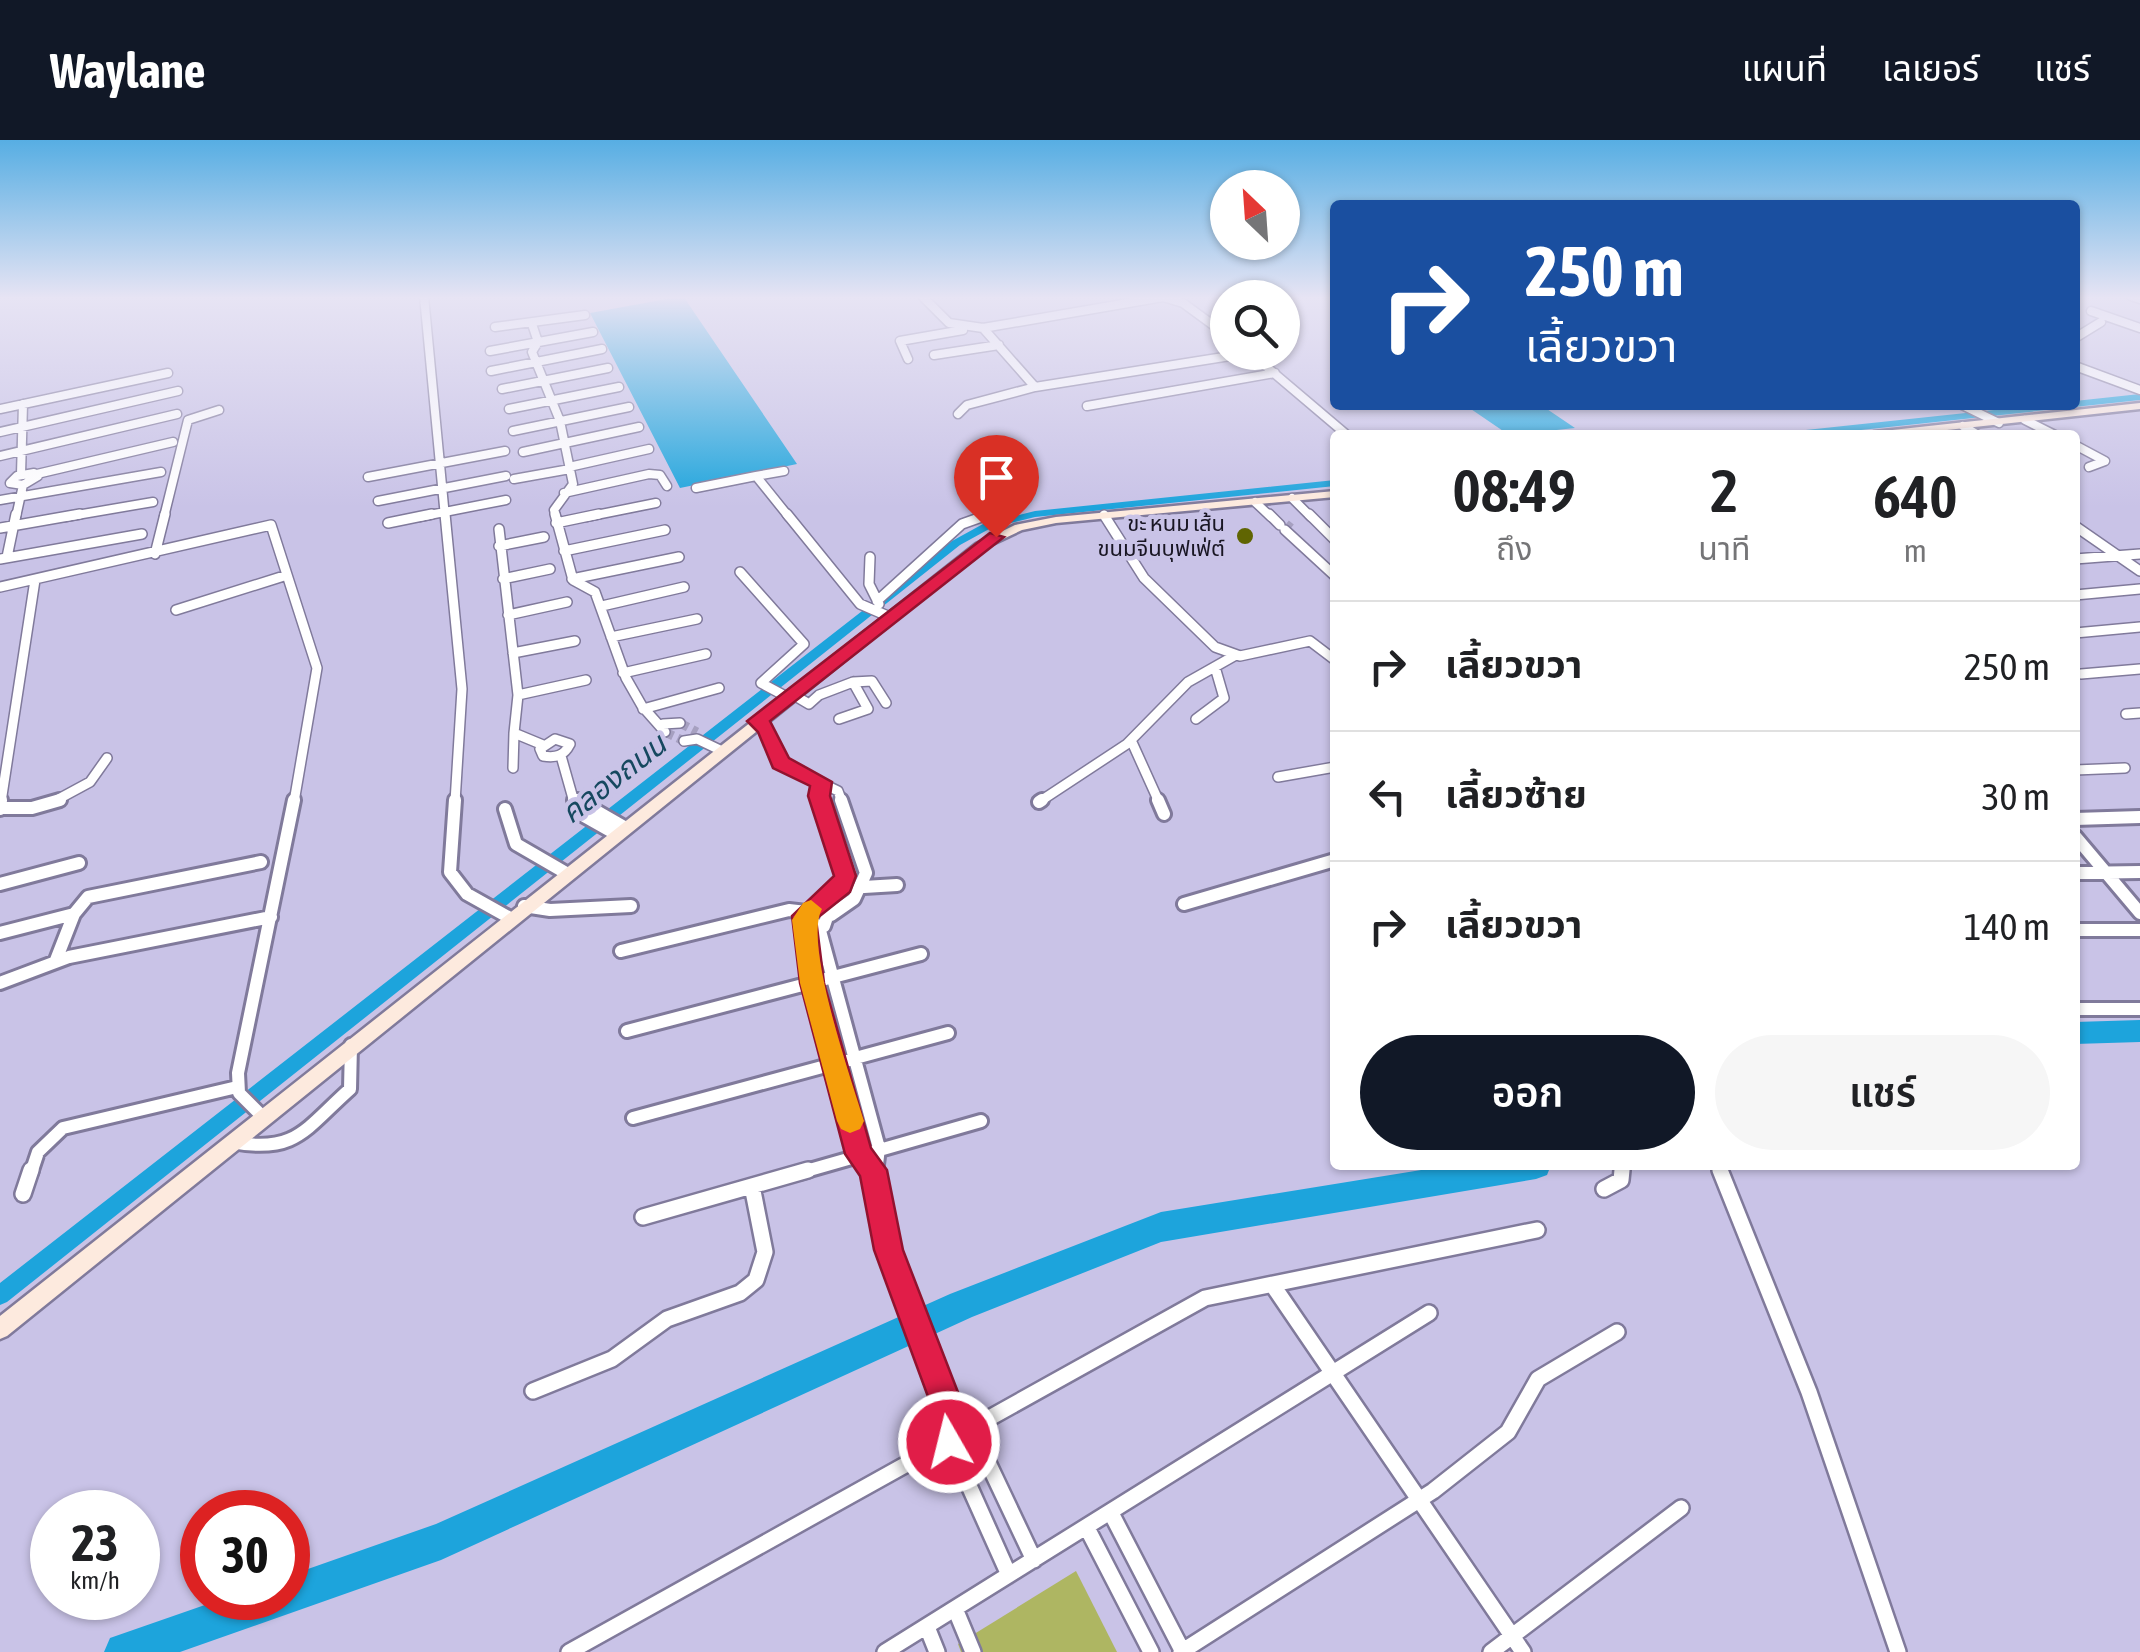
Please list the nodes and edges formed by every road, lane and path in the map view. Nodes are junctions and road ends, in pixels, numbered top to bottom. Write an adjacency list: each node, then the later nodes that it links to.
1 (432, 367): 49 (street)
2 (513, 367): 9 (street)
3 (537, 367): 12 (street)
4 (1017, 367): 14 (street)
5 (1166, 367): 14 (street)
6 (608, 368): 12 (street)
7 (2080, 368): 16 (street)
8 (1269, 370): 11 (street)
9 (491, 371)
10 (168, 373): 19 (street)
11 (1274, 374): 20 (street); 35 (street)
12 (543, 381): 15 (street); 18 (street)
13 (619, 386): 18 (street)
14 (1035, 388): 28 (street)
15 (502, 389)
16 (2140, 390)
17 (178, 391): 33 (street)
18 (550, 400): 24 (street); 30 (street)
19 (23, 404): 23 (street); 33 (street)
20 (1086, 406)
21 (2140, 406): 29 (street)
22 (629, 407): 30 (street)
23 (0, 409)
24 (509, 409)
25 (218, 410): 86 (street)
26 (1972, 410): 31 (street)
27 (177, 414): 46 (street)
28 (958, 414)
29 (2025, 420): 31 (street); 38 (street)
30 (560, 421): 39 (street); 42 (street)
31 (1994, 421): 32 (street)
32 (1962, 426): 36 (street); 37 (street)
33 (22, 427): 40 (street); 46 (street)
34 (639, 427): 42 (street)
35 (1342, 430)
36 (1935, 430)
37 (1969, 430)
38 (2045, 430)
39 (513, 431)
40 (0, 432)
41 (173, 442): 56 (street)
42 (566, 443): 47 (street); 51 (street)
43 (2080, 448): 50 (street)
44 (649, 450): 51 (street)
45 (506, 451): 49 (street)
46 (20, 452): 48 (street); 56 (street)
47 (523, 452)
48 (0, 456)
49 (442, 463): 55 (street); 59 (street)
50 (2090, 467)
51 (570, 468): 59 (street); 61 (street)
52 (784, 471): 54 (street)
53 (160, 472): 63 (street)
54 (756, 476): 60 (street); 109 (street)
55 (368, 477)
56 (22, 480): 57 (street); 63 (street)
57 (5, 484)
58 (667, 486): 61 (street)
59 (445, 488): 67 (street); 72 (street)
60 (696, 488)
61 (564, 493): 75 (street)
62 (1330, 494): 64 (street)
63 (22, 496): 65 (street); 76 (street)
64 (1292, 498): 69 (street); 82 (street)
65 (0, 500)
66 (506, 500): 72 (street)
67 (378, 501)
68 (153, 502): 76 (street)
69 (1258, 502): 73 (street); 91 (street)
70 (656, 503): 75 (street)
71 (1015, 506): 109 (street)
72 (447, 512): 74 (street); 171 (street)
73 (1104, 515): 109 (street); 119 (street)
74 (388, 523)
75 (556, 523): 85 (street)
76 (16, 526): 78 (street); 90 (street)
77 (2080, 526): 87 (street)
78 (0, 528)
79 (499, 530): 84 (street)
80 (665, 530): 85 (street)
81 (142, 534): 90 (street)
82 (1330, 535)
83 (544, 538): 84 (street)
84 (500, 546): 99 (street)
85 (564, 551): 100 (street)
86 (155, 554): 98 (street); 101 (street)
87 (2130, 555): 92 (street); 94 (street)
88 (679, 557): 100 (street)
89 (870, 557): 109 (street)
90 (4, 558)
91 (1319, 558): 93 (street); 96 (street)
92 (2080, 559)
93 (1330, 565)
94 (2140, 567)
95 (550, 570): 99 (street)
96 (1330, 570)
97 (740, 572): 128 (street)
98 (284, 576): 108 (street); 172 (street)
99 (503, 579): 110 (street)
100 (572, 579): 107 (street)
101 (35, 580): 102 (street); 149 (street)
102 (0, 587)
103 (684, 587): 107 (street)
104 (2140, 589): 105 (street)
105 (2080, 594)
106 (568, 602): 110 (street)
107 (602, 606): 114 (street)
108 (176, 610)
109 (886, 610): 128 (street)
110 (508, 615): 116 (street)
111 (696, 619): 114 (street)
112 (2140, 628): 113 (street)
113 (2080, 633)
114 (610, 638): 122 (street)
115 (575, 641): 116 (street)
116 (513, 653): 127 (street)
117 (1330, 653): 119 (street)
118 (706, 654): 122 (street)
119 (1235, 656): 120 (street)
120 (1214, 667): 134 (street); 138 (street)
121 (2140, 669): 123 (street)
122 (623, 674): 130 (street)
123 (2081, 674)
124 (586, 680): 127 (street)
125 (853, 682): 128 (street); 129 (street); 133 (street)
126 (719, 688): 130 (street)
127 (518, 695): 137 (street)
128 (786, 696): 135 (street)
129 (886, 703)
130 (643, 709): 136 (street)
131 (2140, 713): 132 (street)
132 (2126, 714)
133 (839, 719)
134 (1196, 719)
135 (757, 721): 140 (street); 147 (street)
136 (680, 723)
137 (514, 733): 142 (street); 154 (street)
138 (1131, 740): 148 (street); 151 (street)
139 (684, 741): 140 (street)
140 (718, 749): 154 (street)
141 (107, 758): 149 (street)
142 (513, 768)
143 (1330, 768): 146 (street)
144 (2125, 768): 145 (street)
145 (2080, 770)
146 (1278, 776)
147 (821, 782): 165 (street); 173 (street)
148 (1039, 802)
149 (1, 809)
150 (504, 810): 159 (street)
151 (1164, 814)
152 (2140, 817): 153 (street)
153 (2080, 819)
154 (616, 828): 159 (street)
155 (2080, 842): 161 (street)
156 (1330, 861): 166 (street)
157 (261, 862): 169 (street)
158 (79, 863): 163 (street)
159 (563, 872): 167 (street)
160 (2140, 872): 161 (street)
161 (2106, 873): 162 (street); 170 (street)
162 (2080, 874)
163 (0, 884)
164 (896, 885): 165 (street)
165 (864, 887): 173 (street)
166 (1184, 904)
167 (524, 906): 168 (street); 171 (street)
168 (630, 906)
169 (74, 914): 176 (street); 179 (street)
170 (2140, 914)
171 (506, 916): 187 (street)
172 (271, 918): 179 (street); 190 (street)
173 (811, 918): 177 (street); 180 (street); 182 (street)
174 (2080, 930): 175 (street)
175 (2140, 930)
176 (0, 933)
177 (621, 951)
178 (921, 954): 180 (street)
179 (56, 960): 181 (street)
180 (834, 978): 182 (street); 188 (street)
181 (0, 983)
182 (812, 983): 185 (street); 189 (street)
183 (2080, 1009): 184 (street)
184 (2140, 1009)
185 (627, 1031)
186 (948, 1034): 188 (street)
187 (352, 1045): 191 (street); 194 (street)
188 (856, 1057): 189 (street); 195 (street)
189 (836, 1064): 192 (street); 196 (street)
190 (238, 1090): 191 (street); 202 (street)
191 (259, 1113): 194 (street)
192 (633, 1118)
193 (982, 1121): 195 (street)
194 (231, 1142): 207 (street)
195 (879, 1148): 196 (street); 197 (street)
196 (859, 1154): 197 (street); 200 (street)
197 (873, 1170): 211 (street)
198 (1622, 1170): 201 (street)
199 (1720, 1170): 230 (street)
200 (752, 1186): 203 (street); 210 (street)
201 (1604, 1189)
202 (24, 1194)
203 (643, 1217)
204 (1536, 1230): 205 (street)
205 (1274, 1287): 209 (street); 212 (street)
206 (1429, 1312): 209 (street)
207 (0, 1329)
208 (1617, 1332): 214 (street)
209 (1333, 1374): 214 (street); 216 (street)
210 (533, 1391)
211 (950, 1413): 212 (street); 213 (street)
212 (972, 1430): 213 (street); 218 (street)
213 (949, 1442): 219 (street); 223 (street)
214 (1418, 1499): 222 (street); 228 (street)
215 (1681, 1508): 222 (street)
216 (1112, 1513): 217 (street); 228 (street)
217 (1087, 1528): 218 (street); 227 (street)
218 (1034, 1560): 219 (street)
219 (1009, 1575): 220 (street)
220 (956, 1611): 221 (street); 226 (street)
221 (927, 1627): 224 (street); 225 (street)
222 (1517, 1644): 229 (street)
223 (569, 1652)
224 (885, 1652)
225 (938, 1652)
226 (973, 1652)
227 (1151, 1652)
228 (1182, 1652)
229 (1491, 1652)
230 (1898, 1652)

